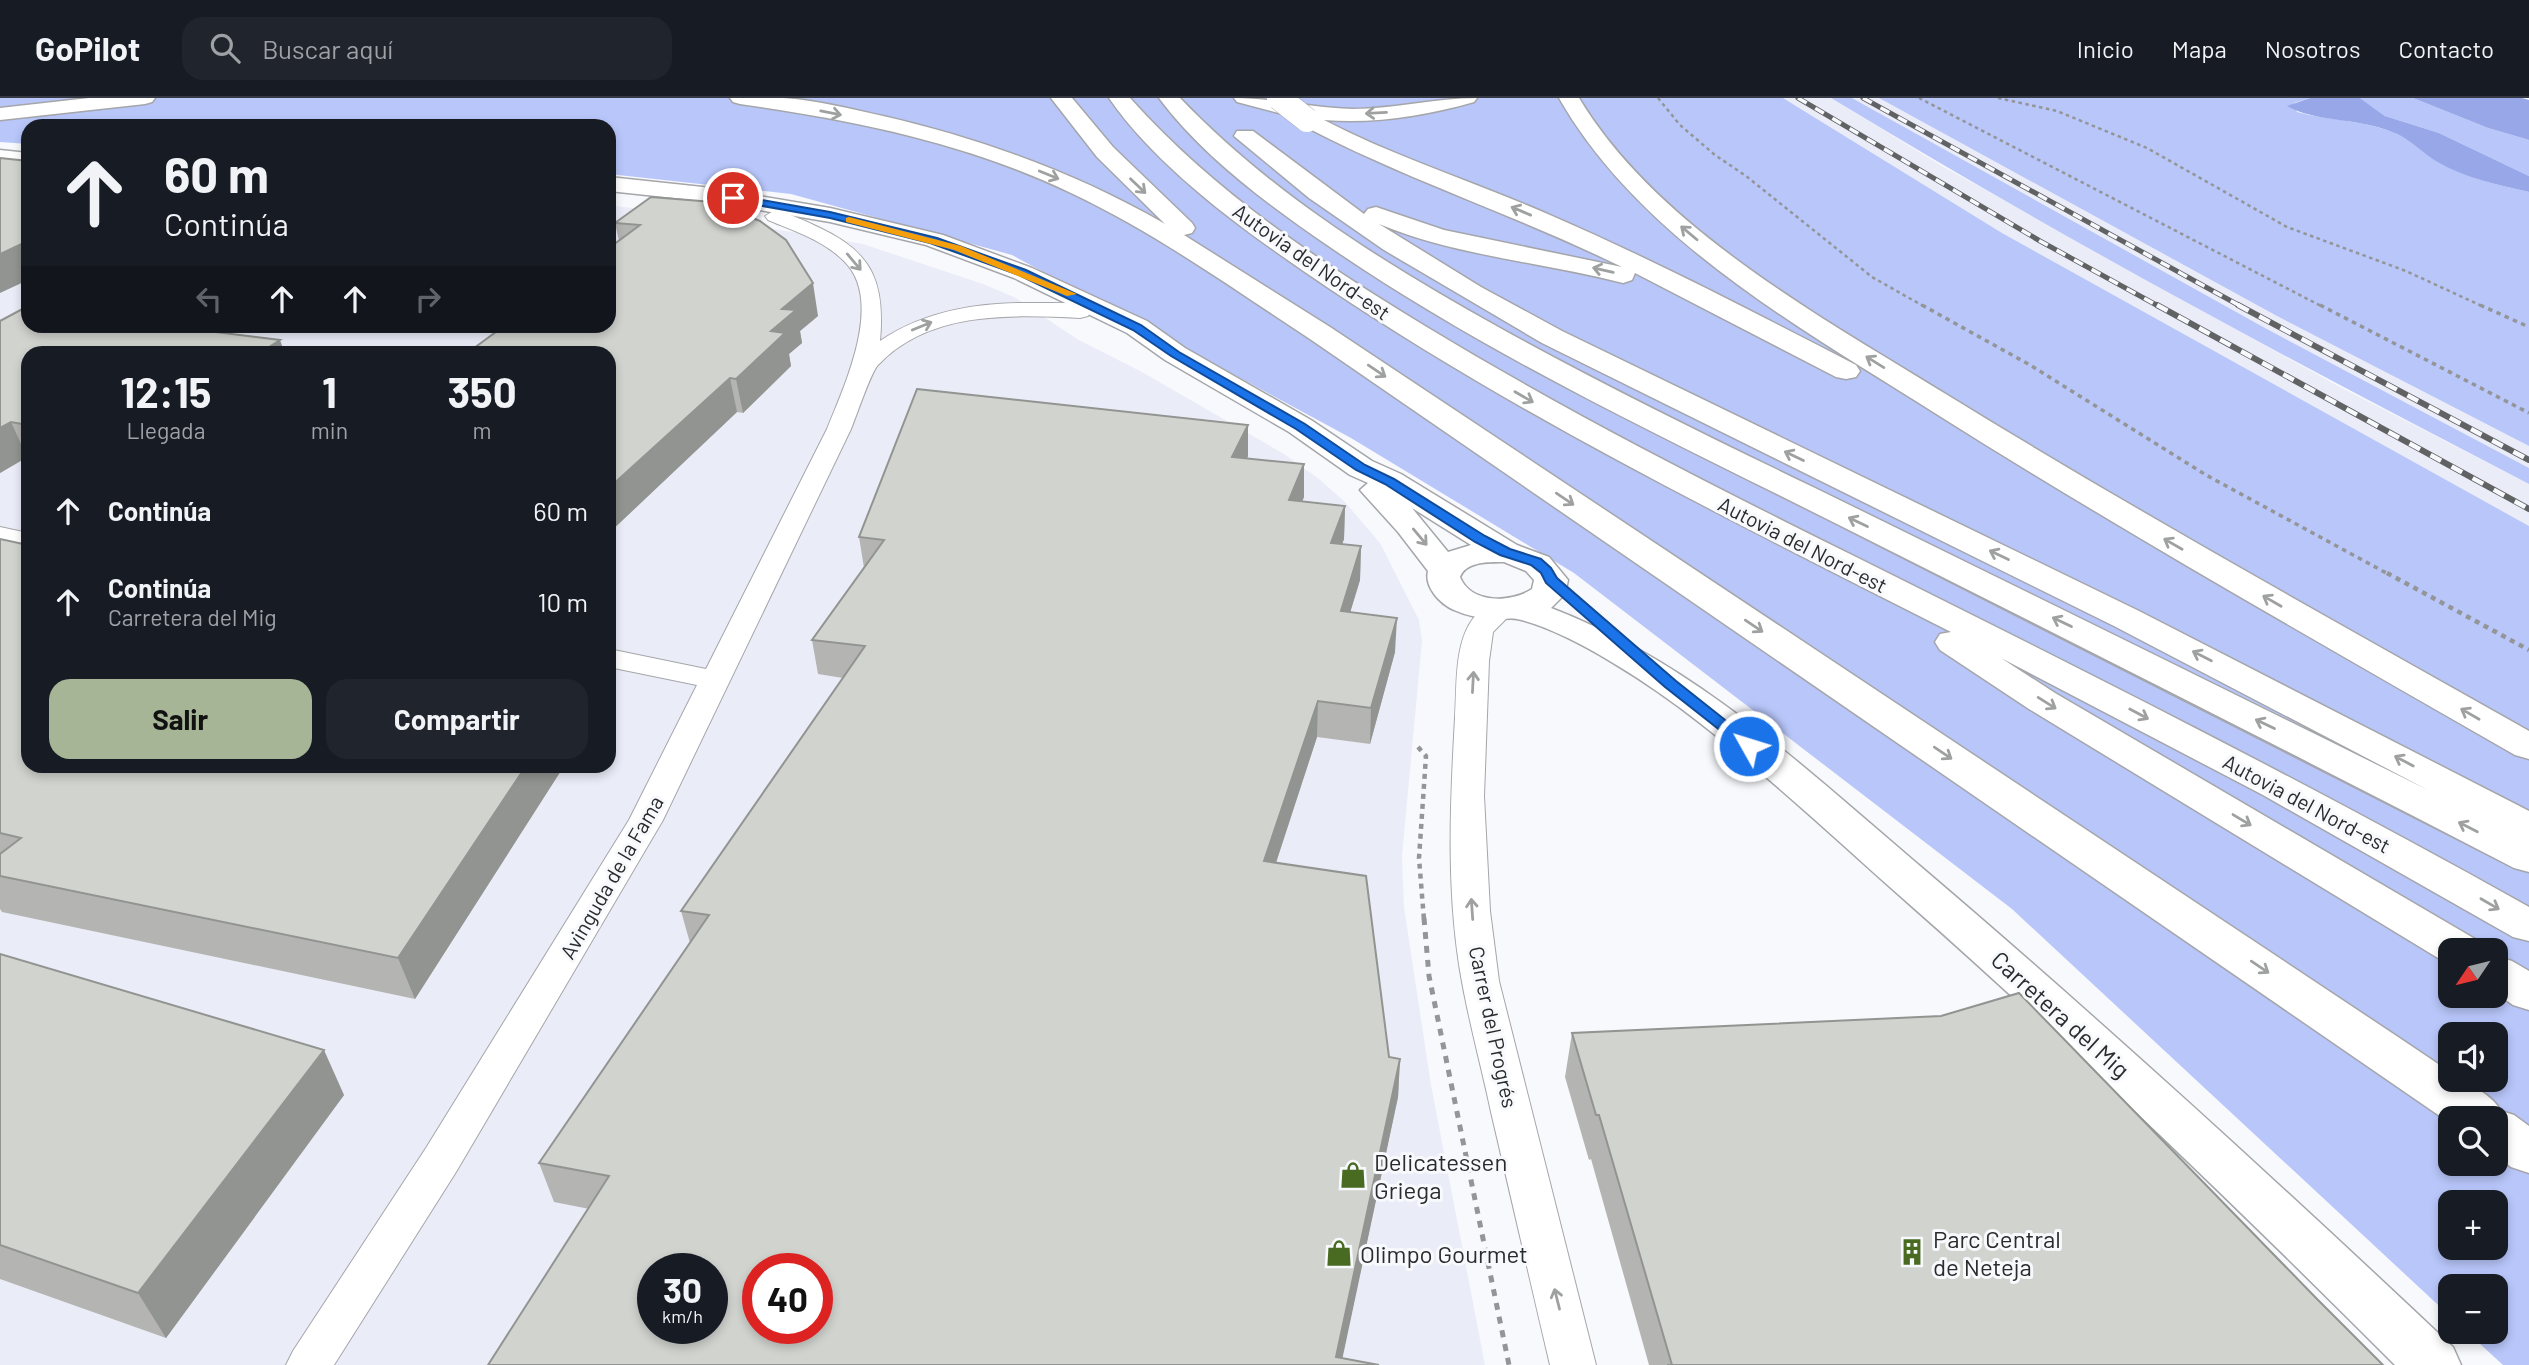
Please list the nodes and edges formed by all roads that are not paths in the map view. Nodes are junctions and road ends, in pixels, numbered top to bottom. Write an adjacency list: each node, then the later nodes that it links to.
1 (62, 98): 11 (main road)
2 (145, 98): 12 (main road)
3 (740, 98): 21 (main road, one-way to 21)
4 (1061, 98): 21 (main road, one-way to 21)
5 (1119, 98): 29 (main road, Autovia del Nord-est, one-way to 29)
6 (1169, 98): 39 (main road, Autovia del Nord-est, one-way to 6)
7 (1244, 98): 9 (main road, one-way to 7)
8 (1279, 98): 22 (main road, one-way to 8, bridge)
9 (1467, 98)
10 (1569, 98): 26 (main road, one-way to 10)
11 (0, 107)
12 (0, 114)
13 (1233, 125): 14 (main road)
14 (1266, 153): 22 (main road, one-way to 14); 38 (main road, one-way to 14)
15 (0, 157): 16 (main road)
16 (21, 159)
17 (616, 185): 23 (main road)
18 (616, 194): 19 (main road)
19 (775, 216): 20 (main road); 24 (street, one-way to 24)
20 (1080, 312): 23 (main road); 24 (street, one-way to 20)
21 (1320, 333): 44 (main road, one-way to 44)
22 (1803, 349): 26 (main road)
23 (1175, 354): 25 (main road)
24 (866, 363): 35 (street, Avinguda de la Fama)
25 (1361, 468): 30 (main road); 31 (main road, one-way to 31)
26 (2079, 489): 37 (main road, one-way to 26)
27 (0, 535): 28 (street)
28 (21, 540)
29 (1805, 545): 40 (main road, Autovia del Nord-est, one-way to 40); 41 (main road, one-way to 41)
30 (1505, 552): 31 (main road); 32 (main road, Carretera del Mig)
31 (1445, 571): 33 (main road, Carretera del Mig)
32 (1551, 580): 33 (main road); 36 (main road, Carretera del Mig)
33 (1511, 608): 36 (main road, Carretera del Mig); 52 (street, Carrer del Progrés, one-way to 33)
34 (616, 659): 35 (street)
35 (716, 680): 51 (street, Avinguda de la Fama)
36 (1671, 684): 53 (main road, Carretera del Mig)
37 (2529, 747)
38 (2529, 828)
39 (2529, 858)
40 (2529, 926)
41 (2439, 938)
42 (2508, 980): 43 (main road)
43 (2529, 993)
44 (2381, 1049): 45 (main road); 46 (main road)
45 (2463, 1106)
46 (2473, 1106)
47 (2508, 1128): 49 (main road)
48 (2508, 1138): 50 (main road)
49 (2529, 1141)
50 (2529, 1153)
51 (309, 1365)
52 (1573, 1365)
53 (2433, 1365)

